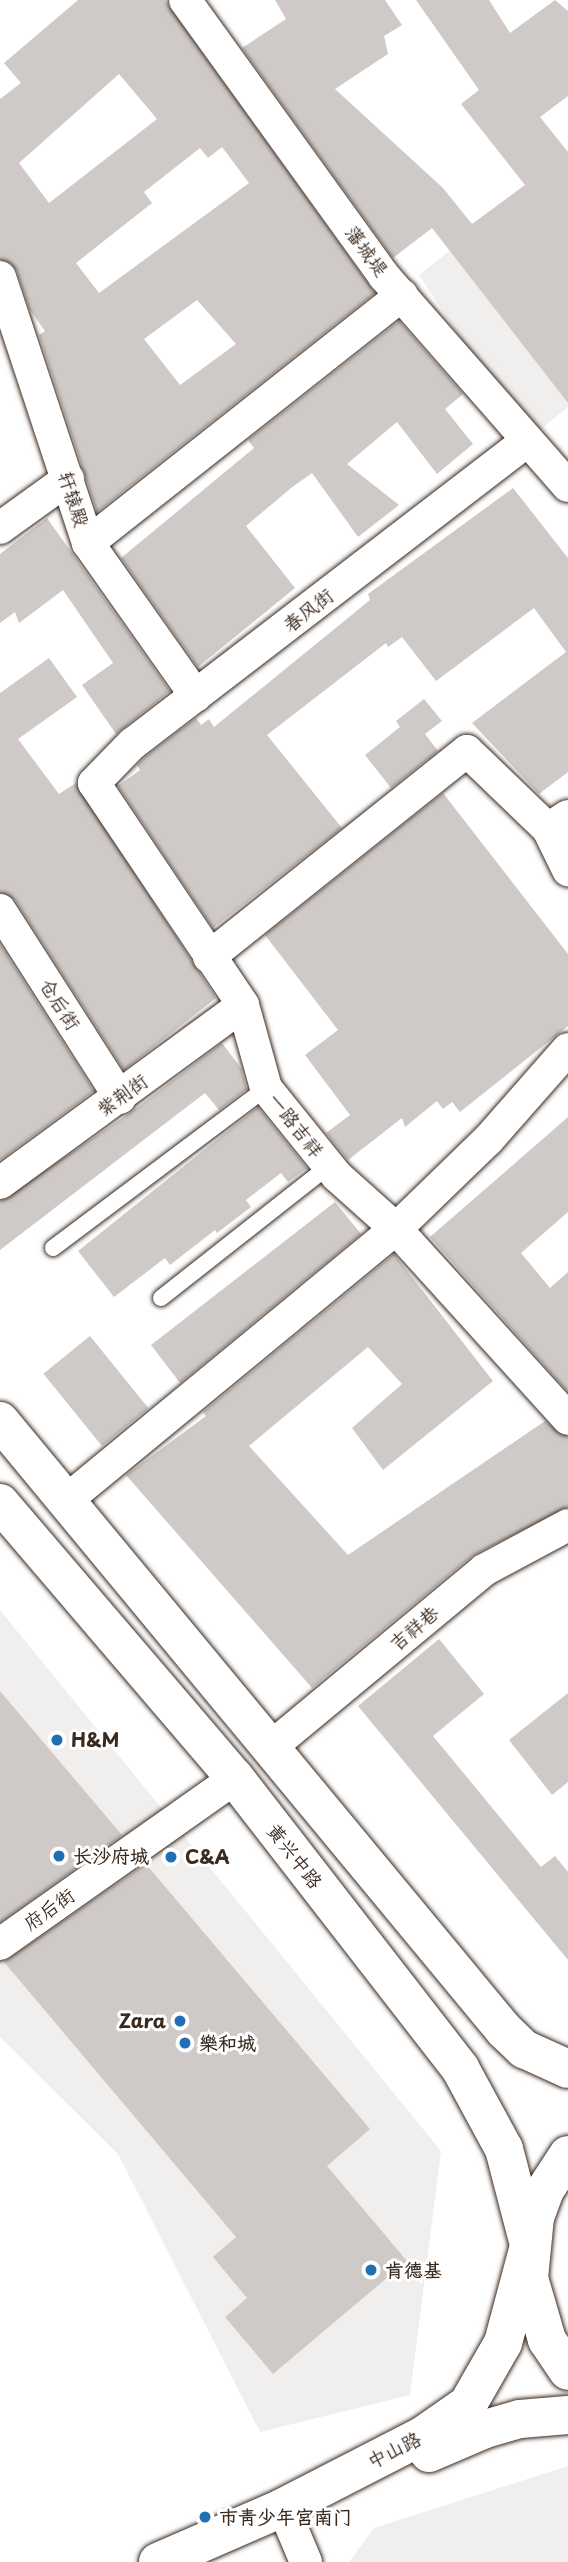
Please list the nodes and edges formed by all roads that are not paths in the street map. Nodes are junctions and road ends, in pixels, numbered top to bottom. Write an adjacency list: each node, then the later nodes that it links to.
1 (185, 0): 3 (street, 藩城堤)
2 (0, 278): 5 (street, 轩辕殿)
3 (402, 295): 4 (street, 藩城堤); 8 (street)
4 (527, 441): 6 (street, 藩城堤); 9 (street, 春风街)
5 (68, 479): 7 (street); 8 (street, 轩辕殿)
6 (568, 486)
7 (0, 528)
8 (88, 543): 9 (street, 轩辕殿)
9 (196, 696): 10 (street, 春风街)
10 (94, 783): 14 (street, 一路吉祥)
11 (558, 822): 12 (street); 14 (street)
12 (568, 870)
13 (0, 910): 18 (street, 仓后街)
14 (209, 957): 15 (street, 一路吉祥)
15 (243, 1005): 17 (street, 一路吉祥); 18 (street, 紫荆街)
16 (568, 1049): 21 (street)
17 (266, 1088): 19 (street, 一路吉祥); 22 (lane)
18 (120, 1098): 20 (street, 紫荆街)
19 (329, 1166): 21 (street, 一路吉祥); 23 (lane)
20 (0, 1183)
21 (396, 1229): 24 (street, 一路吉祥); 26 (street)
22 (53, 1248)
23 (161, 1298)
24 (568, 1419)
25 (0, 1421): 26 (main road)
26 (68, 1499): 29 (main road)
27 (0, 1503): 30 (main road, 黄兴中路)
28 (568, 1525): 29 (street, 吉祥巷)
29 (271, 1747): 32 (main road)
30 (235, 1778): 31 (street, 府后街); 34 (main road, 黄兴中路)
31 (0, 1944)
32 (568, 2069)
33 (568, 2155): 34 (main road, 中山路)
34 (530, 2245): 35 (main road); 38 (main road, 中山路)
35 (568, 2371)
36 (568, 2415): 37 (main road, 中山路)
37 (290, 2524): 39 (main road, 中山路); 40 (street)
38 (158, 2562)
39 (204, 2562)
40 (306, 2562)

